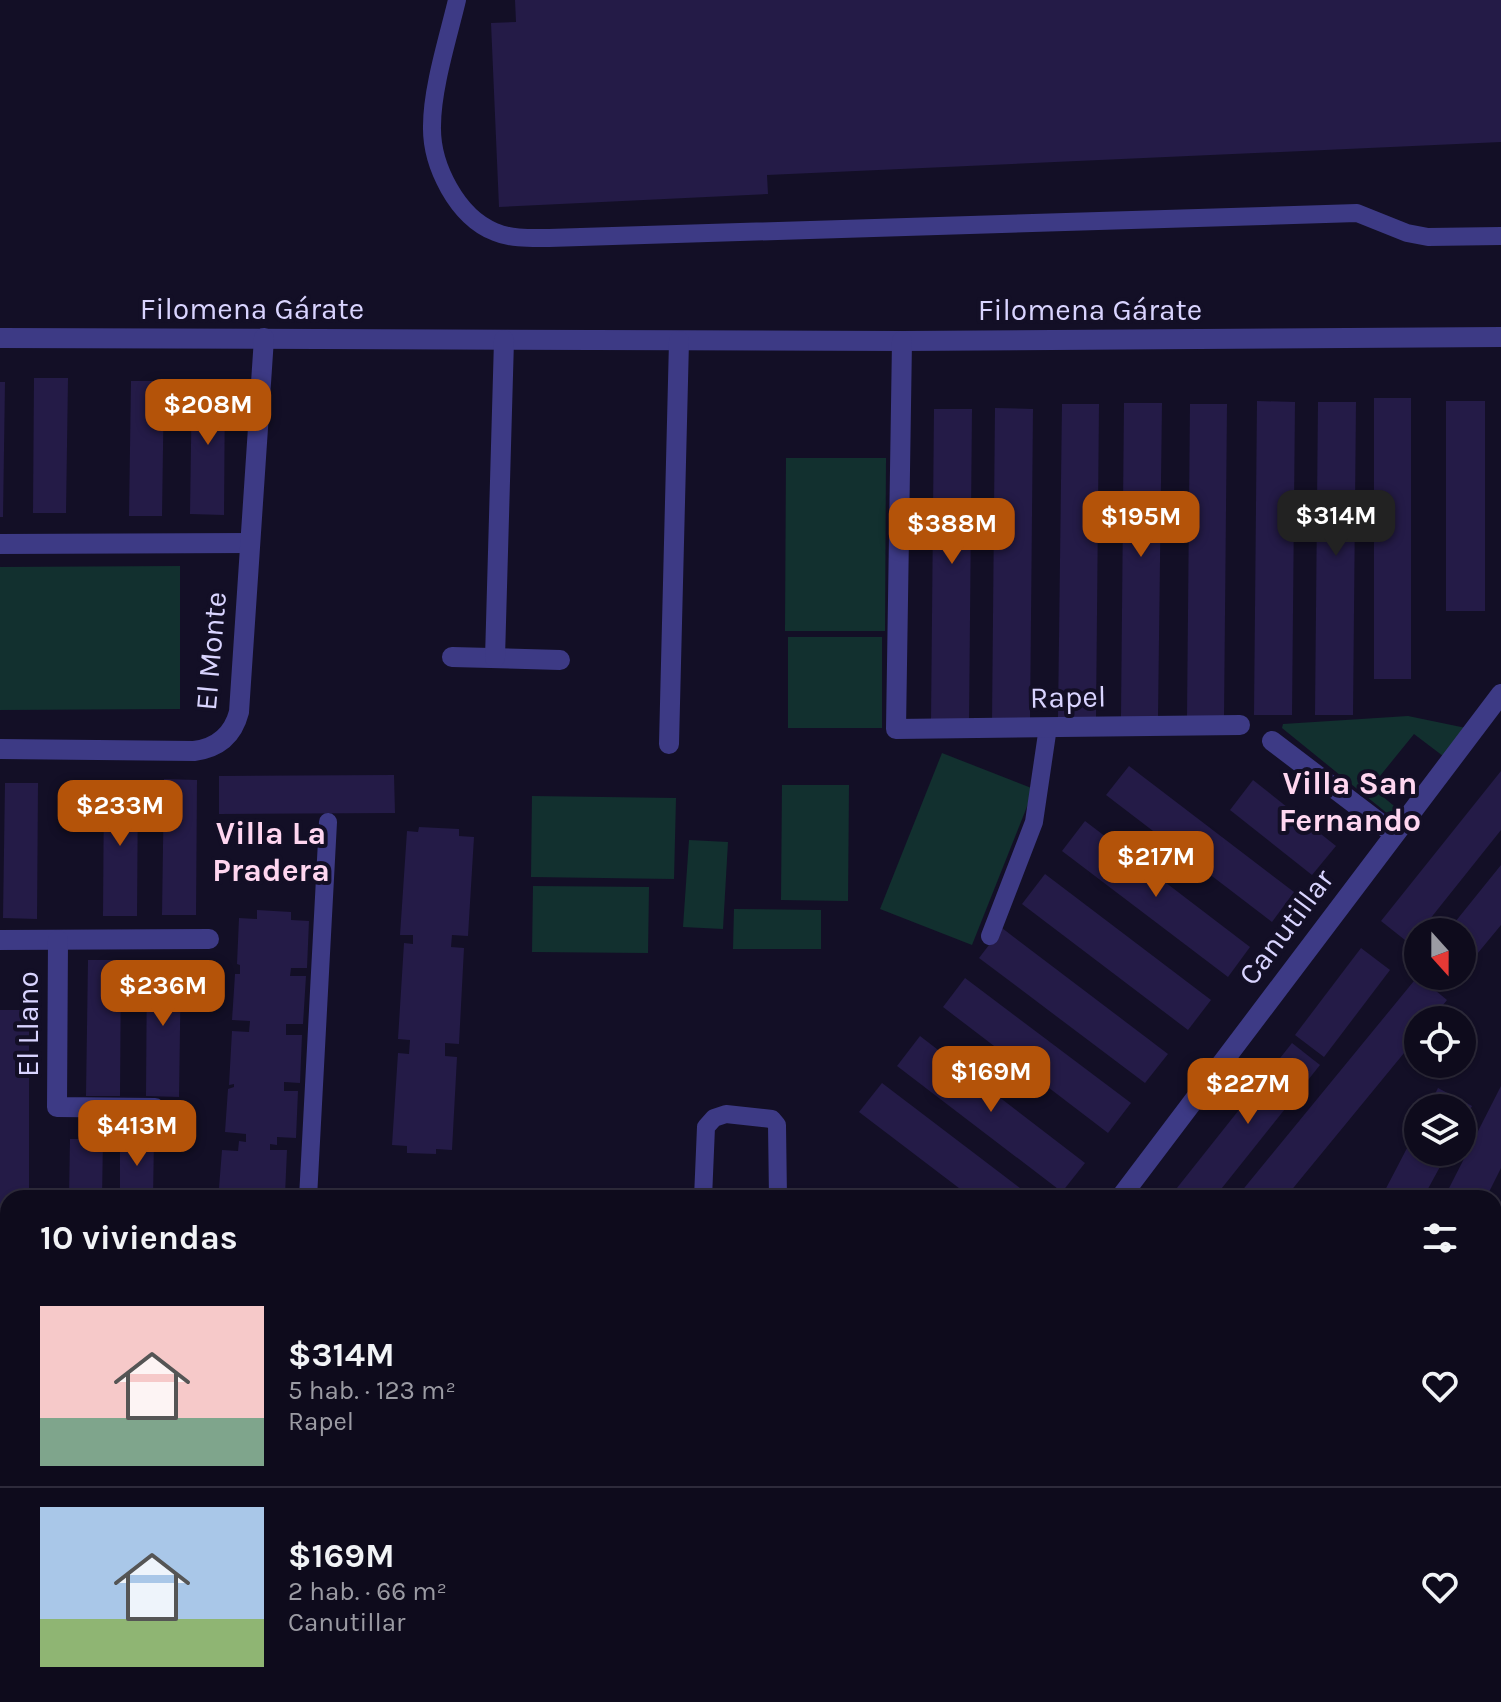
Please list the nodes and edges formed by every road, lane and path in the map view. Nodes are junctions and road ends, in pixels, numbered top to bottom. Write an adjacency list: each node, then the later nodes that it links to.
1 (457, 0): 2 (lane)
2 (1501, 236)
3 (1501, 337): 8 (street, Filomena Gárate)
4 (0, 338): 5 (street, Filomena Gárate)
5 (264, 338): 6 (street, Filomena Gárate); 9 (street, El Monte)
6 (504, 340): 7 (street, Filomena Gárate); 12 (street)
7 (679, 341): 8 (street, Filomena Gárate); 18 (street)
8 (902, 341): 16 (street, Rapel)
9 (250, 543): 10 (street); 19 (street, El Monte)
10 (0, 544)
11 (452, 657): 12 (street)
12 (495, 658): 13 (street)
13 (560, 660)
14 (1501, 694): 21 (street, Canutillar)
15 (1240, 725): 16 (street, Rapel)
16 (1048, 727): 22 (lane)
17 (1272, 741): 21 (street)
18 (669, 744)
19 (0, 749)
20 (328, 822): 27 (lane)
21 (1393, 833): 30 (street, Canutillar)
22 (990, 936)
23 (209, 939): 25 (street, El Llano)
24 (0, 940): 25 (street, El Llano)
25 (58, 940): 26 (street, El Llano)
26 (155, 1108)
27 (308, 1190)
28 (703, 1190): 29 (lane)
29 (778, 1190)
30 (1126, 1190)

